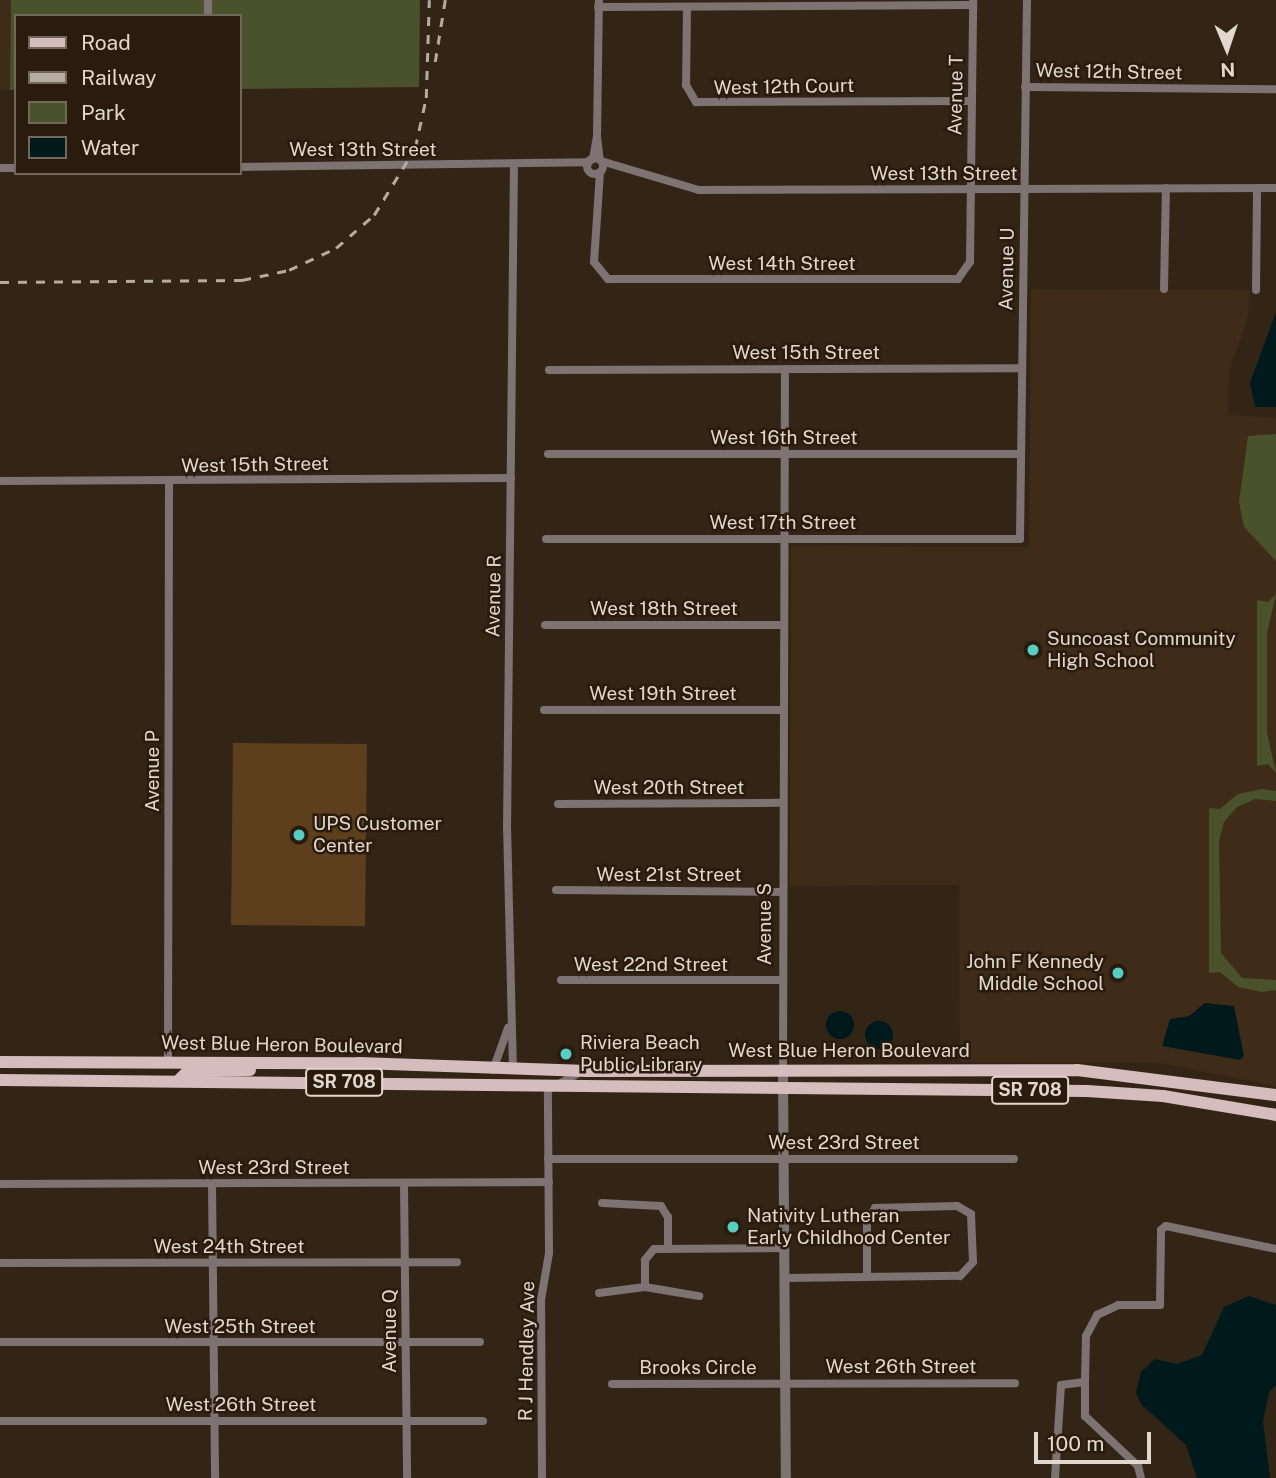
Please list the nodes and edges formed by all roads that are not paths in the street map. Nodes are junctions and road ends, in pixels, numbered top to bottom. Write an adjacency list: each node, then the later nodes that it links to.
1 (1027, 0): 5 (street, Avenue U)
2 (973, 2): 4 (street); 7 (street, Avenue T)
3 (598, 4): 4 (street); 9 (street)
4 (687, 7): 7 (street, West 12th Court)
5 (1025, 87): 6 (street, West 12th Street); 15 (street, Avenue U)
6 (1276, 89)
7 (972, 101): 14 (street, Avenue T)
8 (514, 165): 9 (street, West 13th Street); 10 (street, West 13th Street); 25 (street, Avenue R)
9 (596, 166): 14 (street, West 13th Street); 16 (street, West 14th Street)
10 (242, 167)
11 (1166, 188): 12 (street, West 13th Street); 15 (street, West 13th Street); 17 (street)
12 (1257, 188): 13 (street, West 13th Street); 18 (street)
13 (1276, 188)
14 (971, 190): 15 (street, West 13th Street); 16 (street, Avenue T)
15 (1024, 190): 19 (street, Avenue U)
16 (966, 273)
17 (1164, 289)
18 (1256, 290)
19 (1022, 368): 20 (street, West 15th Street); 24 (street, Avenue U)
20 (785, 369): 21 (street, West 15th Street); 23 (street, Avenue S)
21 (549, 370)
22 (548, 454): 23 (street, West 16th Street)
23 (785, 454): 24 (street, West 16th Street); 29 (street, Avenue S)
24 (1021, 454): 30 (street, Avenue U)
25 (511, 478): 27 (street, West 15th Street); 41 (street, Avenue R)
26 (0, 481): 27 (street, West 15th Street)
27 (169, 482): 43 (street, Avenue P)
28 (546, 539): 29 (street, West 17th Street)
29 (784, 539): 30 (street, West 17th Street); 32 (street, Avenue S)
30 (1020, 539)
31 (545, 625): 32 (street, West 18th Street)
32 (783, 625): 34 (street, Avenue S)
33 (544, 710): 34 (street, West 19th Street)
34 (782, 710): 35 (street, Avenue S)
35 (781, 803): 36 (street, West 20th Street); 38 (street, Avenue S)
36 (558, 804)
37 (556, 891): 38 (street, West 21st Street)
38 (782, 891): 39 (street, Avenue S)
39 (783, 980): 40 (street, West 22nd Street); 48 (street, Avenue S)
40 (561, 981)
41 (508, 1028): 45 (street, Avenue R); 46 (street, Avenue R)
42 (0, 1062): 43 (main road, West Blue Heron Boulevard / SR 708)
43 (168, 1062): 44 (main road, West Blue Heron Boulevard / SR 708); 50 (main road)
44 (276, 1062): 45 (main road, West Blue Heron Boulevard / SR 708); 51 (main road)
45 (493, 1070): 46 (main road, West Blue Heron Boulevard / SR 708)
46 (513, 1070): 47 (main road, West Blue Heron Boulevard / SR 708)
47 (587, 1071): 48 (main road, West Blue Heron Boulevard / SR 708); 53 (street)
48 (783, 1072): 52 (main road, West Blue Heron Boulevard / SR 708); 54 (street, Avenue S)
49 (0, 1080): 50 (main road, West Blue Heron Boulevard / SR 708)
50 (81, 1080): 51 (main road, West Blue Heron Boulevard / SR 708)
51 (179, 1080): 53 (main road, West Blue Heron Boulevard / SR 708)
52 (1238, 1087): 55 (main road); 56 (main road, West Blue Heron Boulevard / SR 708)
53 (548, 1090): 54 (main road, West Blue Heron Boulevard / SR 708); 59 (street)
54 (783, 1090): 55 (main road, West Blue Heron Boulevard / SR 708); 60 (street, Avenue S)
55 (1112, 1092): 57 (main road, West Blue Heron Boulevard / SR 708)
56 (1273, 1095): 57 (main road)
57 (1248, 1109): 58 (main road, West Blue Heron Boulevard / SR 708)
58 (1276, 1115)
59 (548, 1159): 60 (street, West 23rd Street); 62 (street)
60 (784, 1159): 61 (street, West 23rd Street); 68 (street, Avenue S)
61 (1014, 1159)
62 (548, 1182): 63 (street, West 23rd Street); 93 (street, R J Hendley Ave)
63 (404, 1183): 65 (street, West 23rd Street); 71 (street, Avenue Q)
64 (0, 1184): 65 (street, West 23rd Street)
65 (212, 1184): 70 (street)
66 (602, 1203): 67 (street)
67 (668, 1248): 68 (street); 76 (street)
68 (784, 1248): 75 (street, Avenue S)
69 (1276, 1249): 83 (street)
70 (213, 1262): 71 (street, West 24th Street); 73 (street, West 24th Street); 80 (street)
71 (405, 1262): 72 (street, West 24th Street); 81 (street, Avenue Q)
72 (457, 1262)
73 (0, 1263)
74 (867, 1277): 74 (street); 75 (street)
75 (785, 1278): 84 (street, Avenue S)
76 (645, 1287): 77 (street); 78 (street)
77 (599, 1293)
78 (699, 1296)
79 (0, 1342): 80 (street, West 25th Street)
80 (214, 1342): 81 (street, West 25th Street); 88 (street)
81 (406, 1342): 82 (street, West 25th Street); 89 (street, Avenue Q)
82 (480, 1342)
83 (1085, 1382): 95 (street); 96 (street)
84 (786, 1383): 85 (street, West 26th Street); 86 (street, Brooks Circle); 94 (street, Avenue S)
85 (1016, 1383)
86 (612, 1384)
87 (0, 1421): 88 (street, West 26th Street)
88 (214, 1421): 89 (street, West 26th Street); 91 (street)
89 (407, 1421): 90 (street, West 26th Street); 92 (street, Avenue Q)
90 (483, 1421)
91 (215, 1478)
92 (407, 1478)
93 (542, 1478)
94 (786, 1478)
95 (1055, 1478)
96 (1141, 1478)

